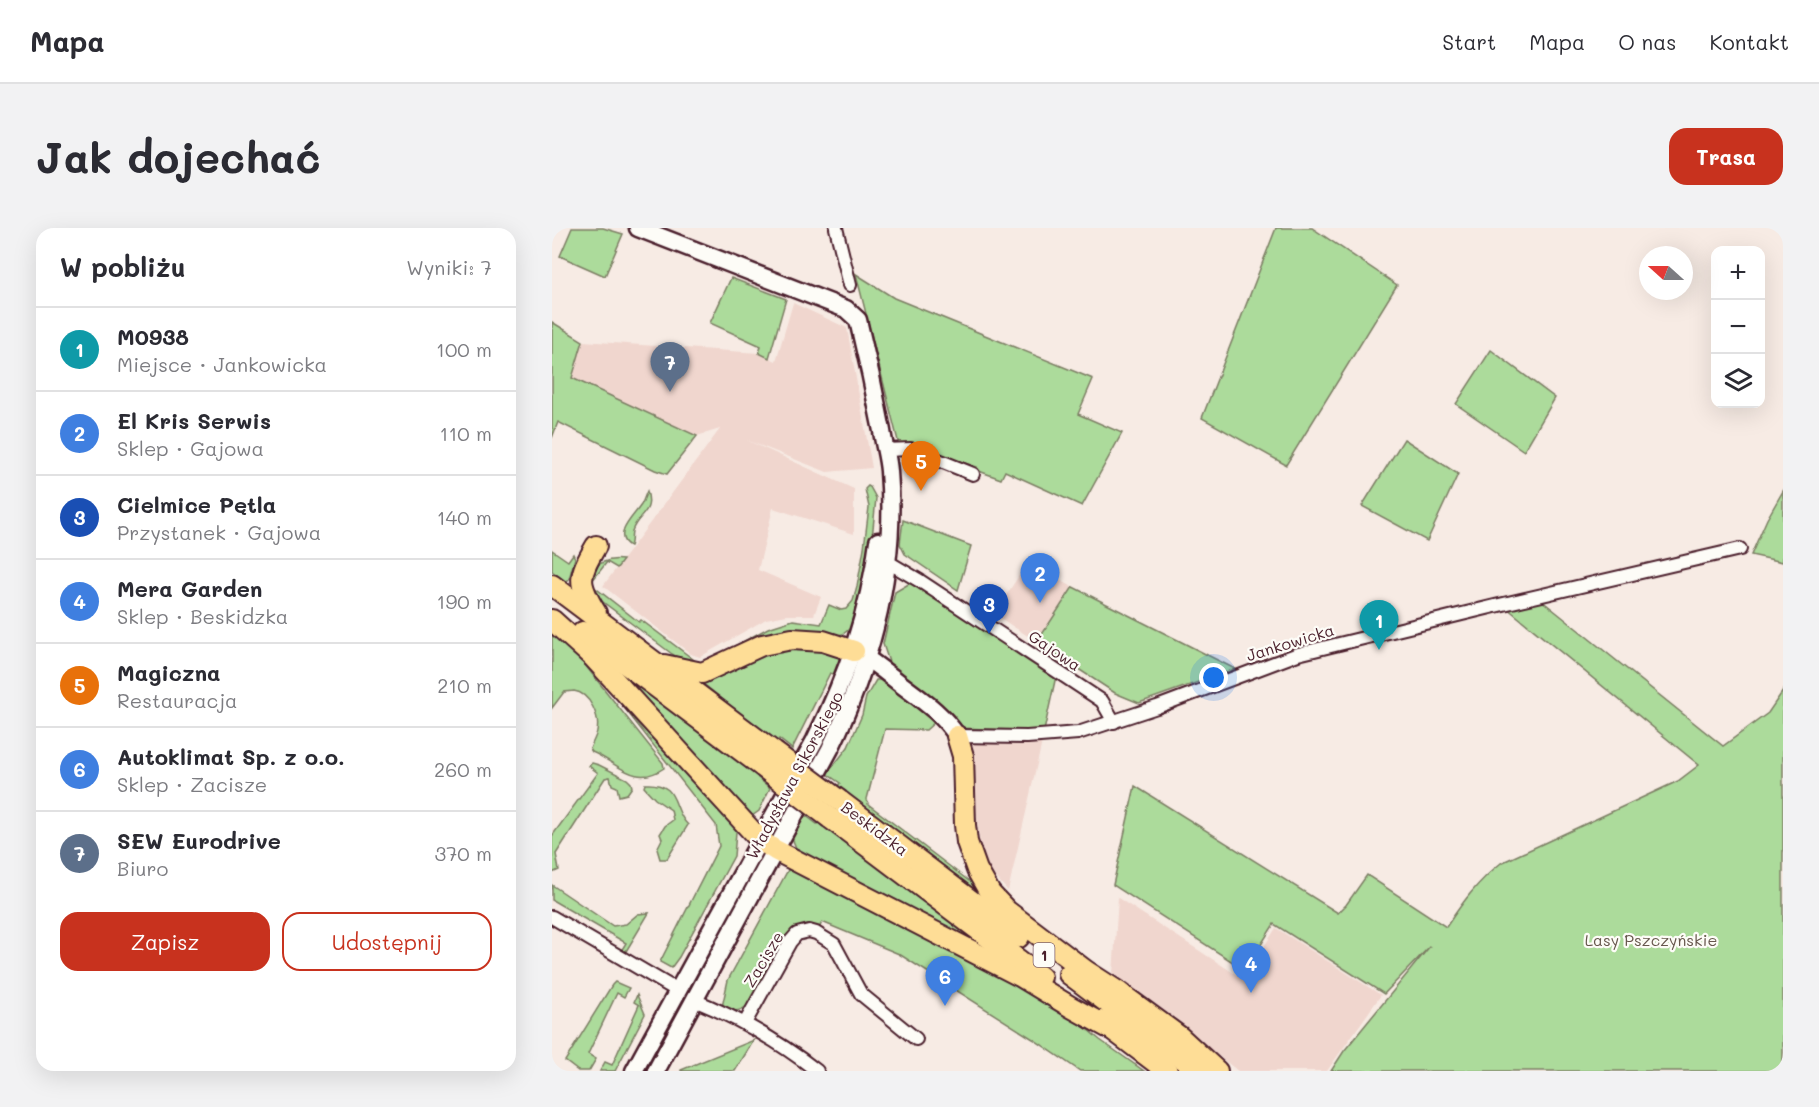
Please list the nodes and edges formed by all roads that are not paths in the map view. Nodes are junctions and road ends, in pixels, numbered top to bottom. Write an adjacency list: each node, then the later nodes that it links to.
1 (638, 228): 4 (street, Władysława Sikorskiego)
2 (836, 228): 3 (street)
3 (850, 285)
4 (884, 443): 5 (street); 8 (street, Władysława Sikorskiego)
5 (973, 474)
6 (596, 546): 12 (main road)
7 (1740, 549): 15 (street, Jankowicka)
8 (881, 561): 13 (street, Władysława Sikorskiego); 15 (street, Gajowa)
9 (552, 585): 12 (main road, Beskidzka / 1)
10 (552, 609): 17 (main road, Beskidzka / 1)
11 (552, 620): 19 (main road)
12 (600, 620): 14 (main road, Beskidzka / 1)
13 (861, 655): 14 (main road); 16 (street); 19 (street, Władysława Sikorskiego)
14 (656, 663): 17 (main road, Beskidzka / 1)
15 (1114, 722): 16 (street, Jankowicka)
16 (957, 736): 31 (main road)
17 (768, 760): 18 (main road, Beskidzka / 1, bridge)
18 (835, 810): 24 (main road, Beskidzka / 1); 30 (main road, Beskidzka / 1)
19 (767, 845): 21 (street, Władysława Sikorskiego); 22 (street, Władysława Sikorskiego); 24 (main road)
20 (552, 917): 21 (street)
21 (678, 991): 22 (street); 26 (street, Władysława Sikorskiego)
22 (694, 1000): 23 (street); 27 (street, Władysława Sikorskiego)
23 (745, 1023): 25 (street, Zacisze); 28 (street)
24 (1109, 1028): 29 (main road, Beskidzka / 1)
25 (916, 1039)
26 (634, 1071)
27 (656, 1071)
28 (817, 1071)
29 (1167, 1071)
30 (1199, 1071)
31 (1217, 1071)

